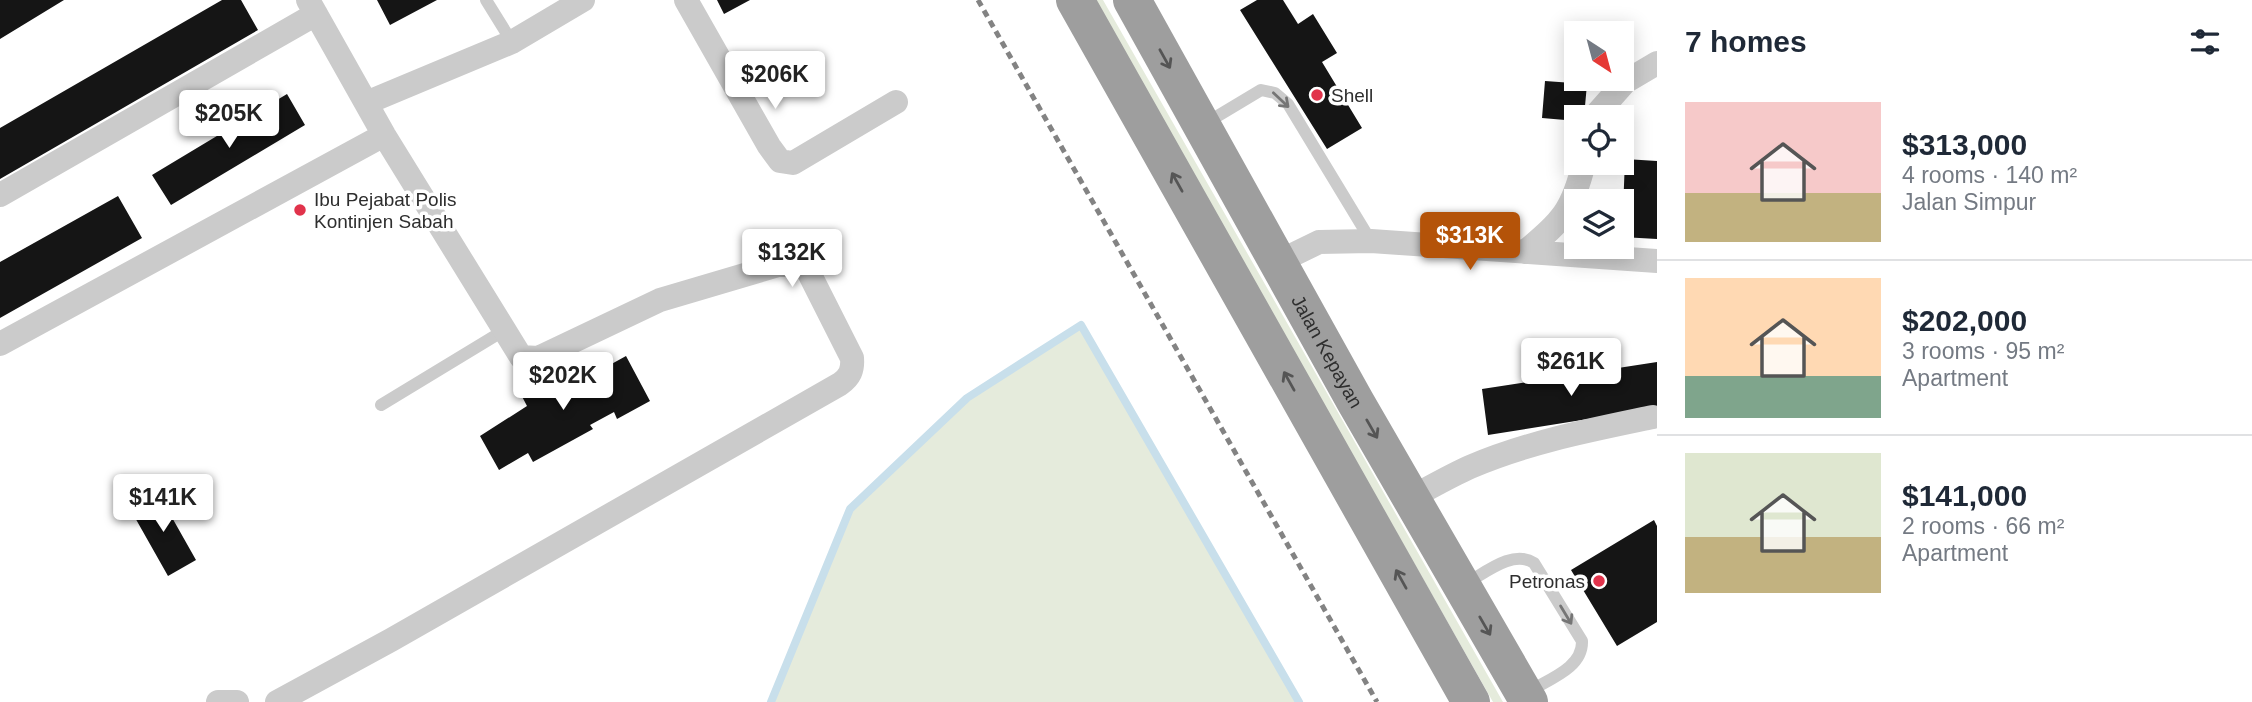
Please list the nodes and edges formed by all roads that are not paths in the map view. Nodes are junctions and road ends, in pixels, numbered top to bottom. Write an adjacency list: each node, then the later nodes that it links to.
1 (486, 0): 7 (lane)
2 (583, 0): 7 (street)
3 (685, 0): 9 (street)
4 (1074, 0): 30 (highway, one-way to 4)
5 (1132, 0): 12 (highway, Jalan Kepayan, one-way to 12)
6 (312, 7): 10 (street); 15 (street)
7 (512, 42): 10 (street)
8 (1657, 63): 11 (street)
9 (896, 102)
10 (366, 103): 13 (street)
11 (1605, 105)
12 (1202, 125): 16 (lane, one-way to 16); 19 (highway, Jalan Kepayan)
13 (384, 135): 20 (street); 21 (street)
14 (1581, 175): 17 (street)
15 (0, 195)
16 (1371, 241): 17 (street); 19 (street)
17 (1525, 252): 18 (street)
18 (1657, 261)
19 (1278, 262): 24 (highway, Jalan Kepayan, one-way to 24)
20 (503, 331): 22 (lane); 29 (street)
21 (0, 344)
22 (381, 405)
23 (1653, 417): 24 (street)
24 (1412, 497): 25 (highway, Jalan Kepayan)
25 (1462, 586): 26 (highway, Jalan Kepayan, one-way to 26); 26 (lane, one-way to 26)
26 (1527, 698)
27 (218, 702): 28 (street)
28 (237, 702)
29 (277, 702)
30 (1471, 702)

